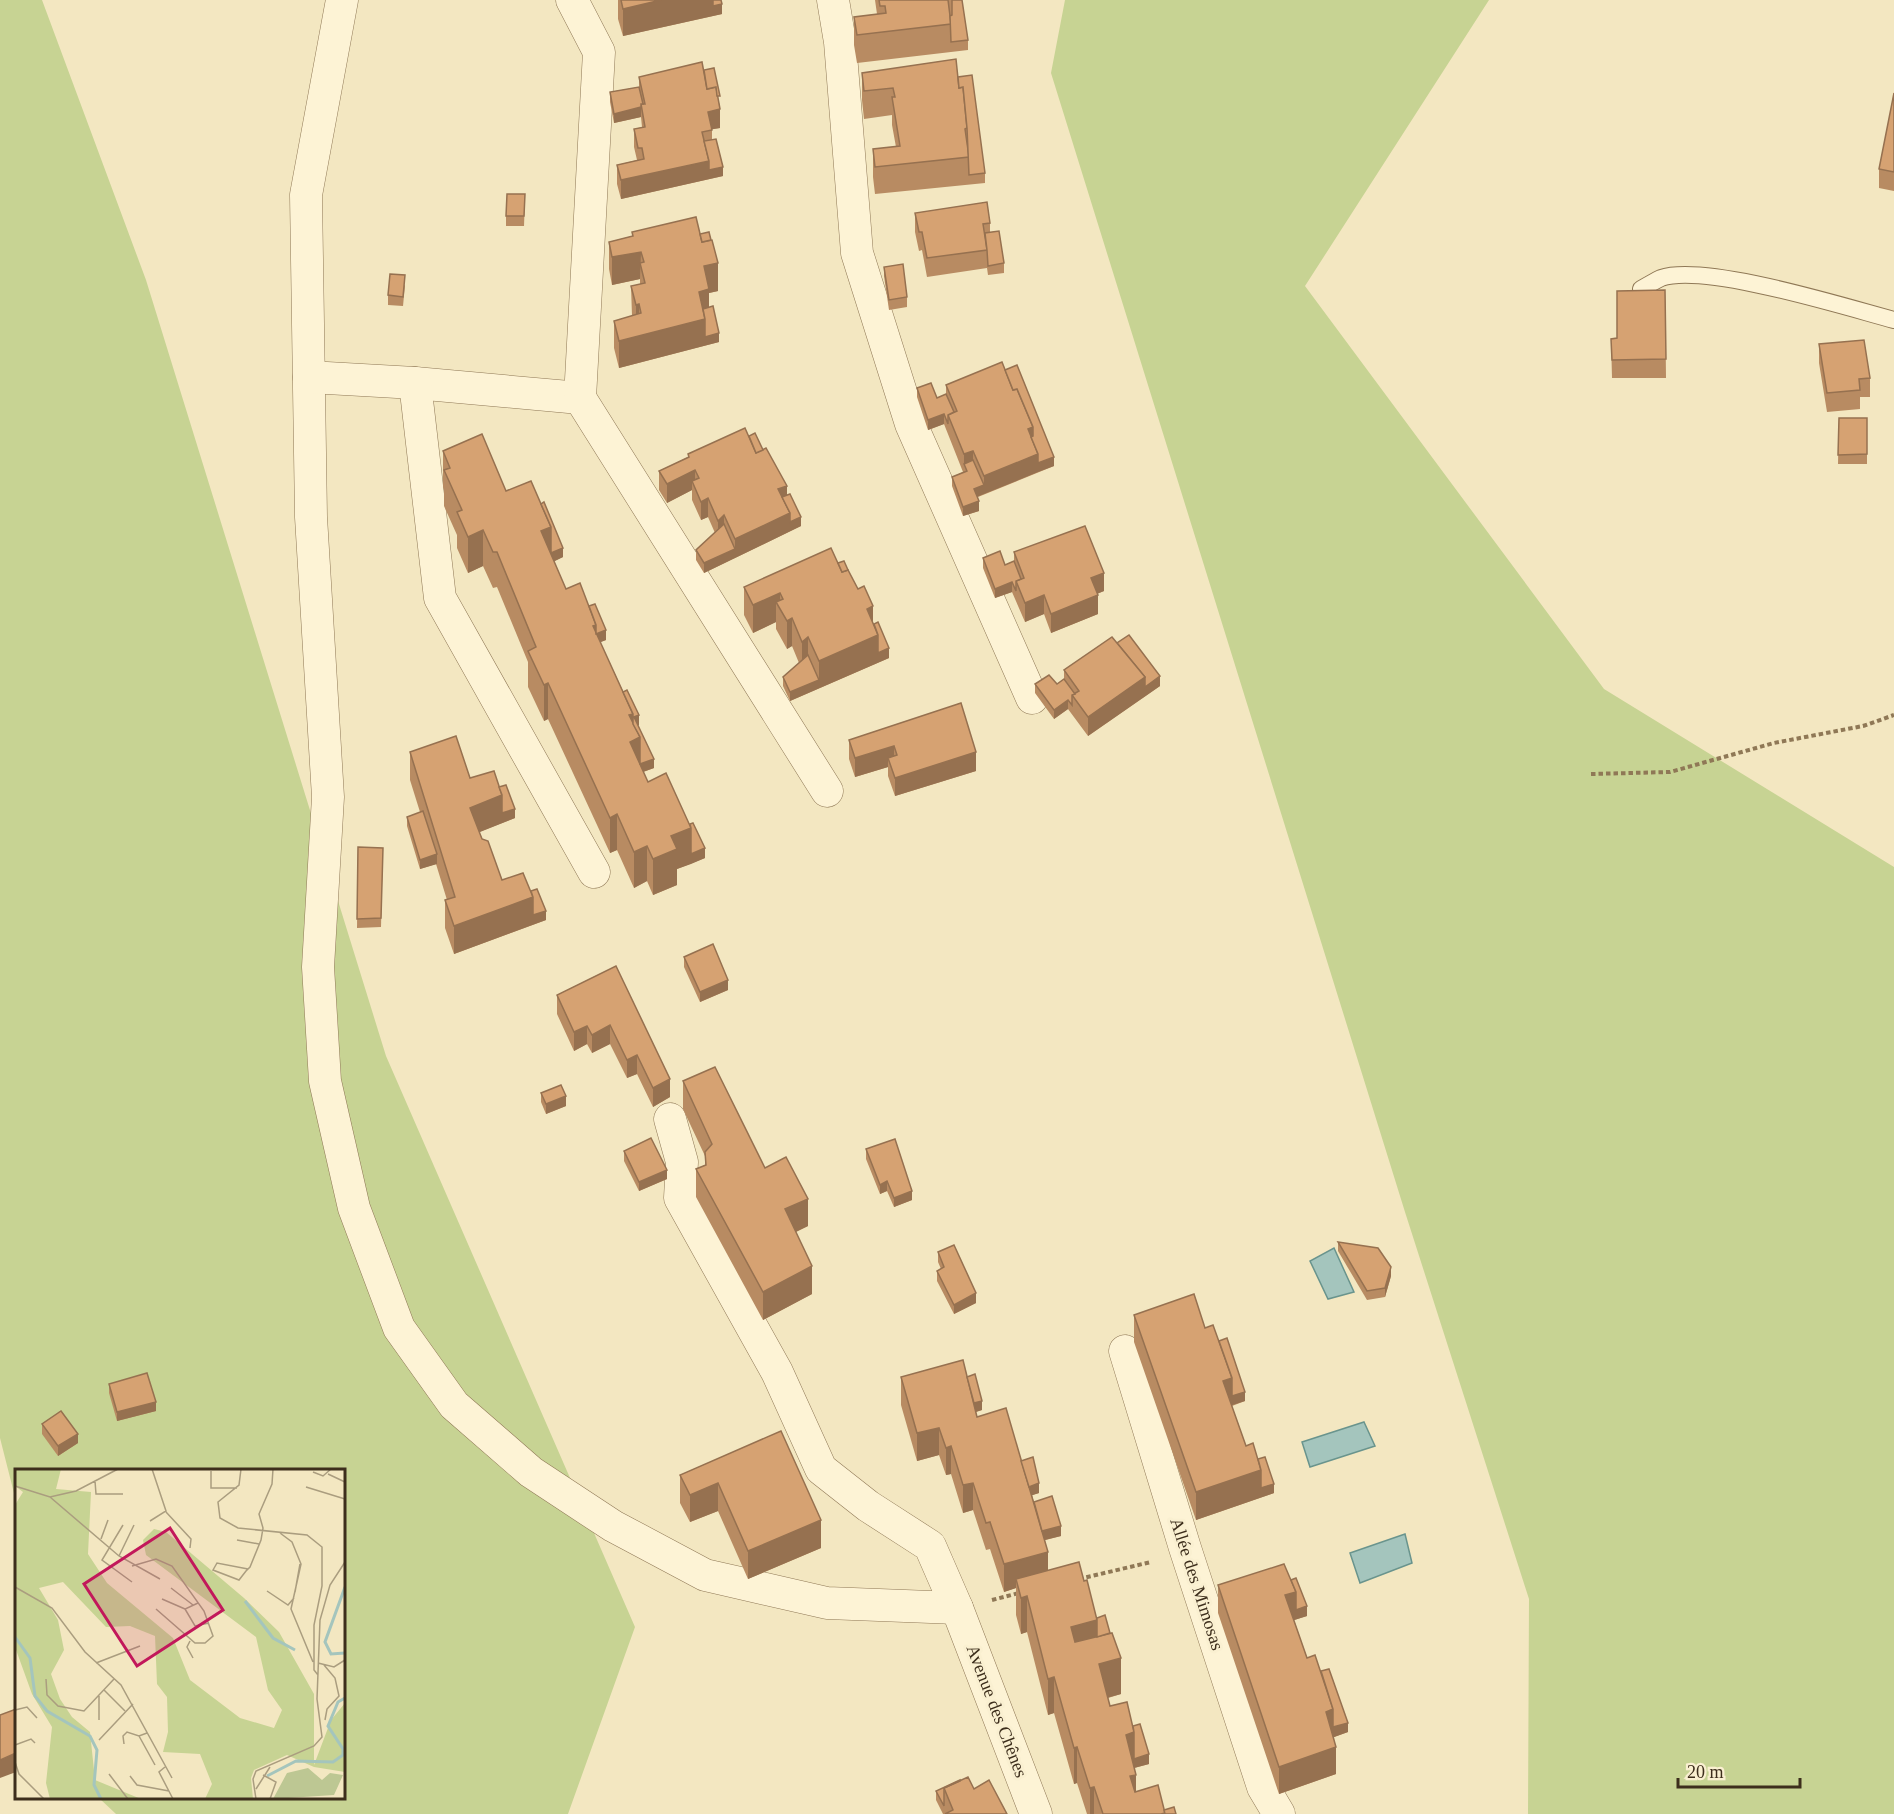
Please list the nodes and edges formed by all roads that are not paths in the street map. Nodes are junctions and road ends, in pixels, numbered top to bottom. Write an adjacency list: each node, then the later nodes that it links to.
1 (342, 0): 6 (street)
2 (572, 0): 8 (street)
3 (833, 0): 9 (street)
4 (1641, 289): 5 (lane)
5 (1894, 320)
6 (309, 377): 7 (street); 14 (street)
7 (415, 383): 8 (street); 11 (street)
8 (580, 398): 10 (street)
9 (1032, 698)
10 (827, 791)
11 (594, 872)
12 (670, 1119): 14 (street, Avenue des Chênes)
13 (1125, 1351): 16 (street, Allée des Mimosas)
14 (957, 1608): 15 (street, Avenue des Chênes)
15 (1036, 1814)
16 (1279, 1814)

